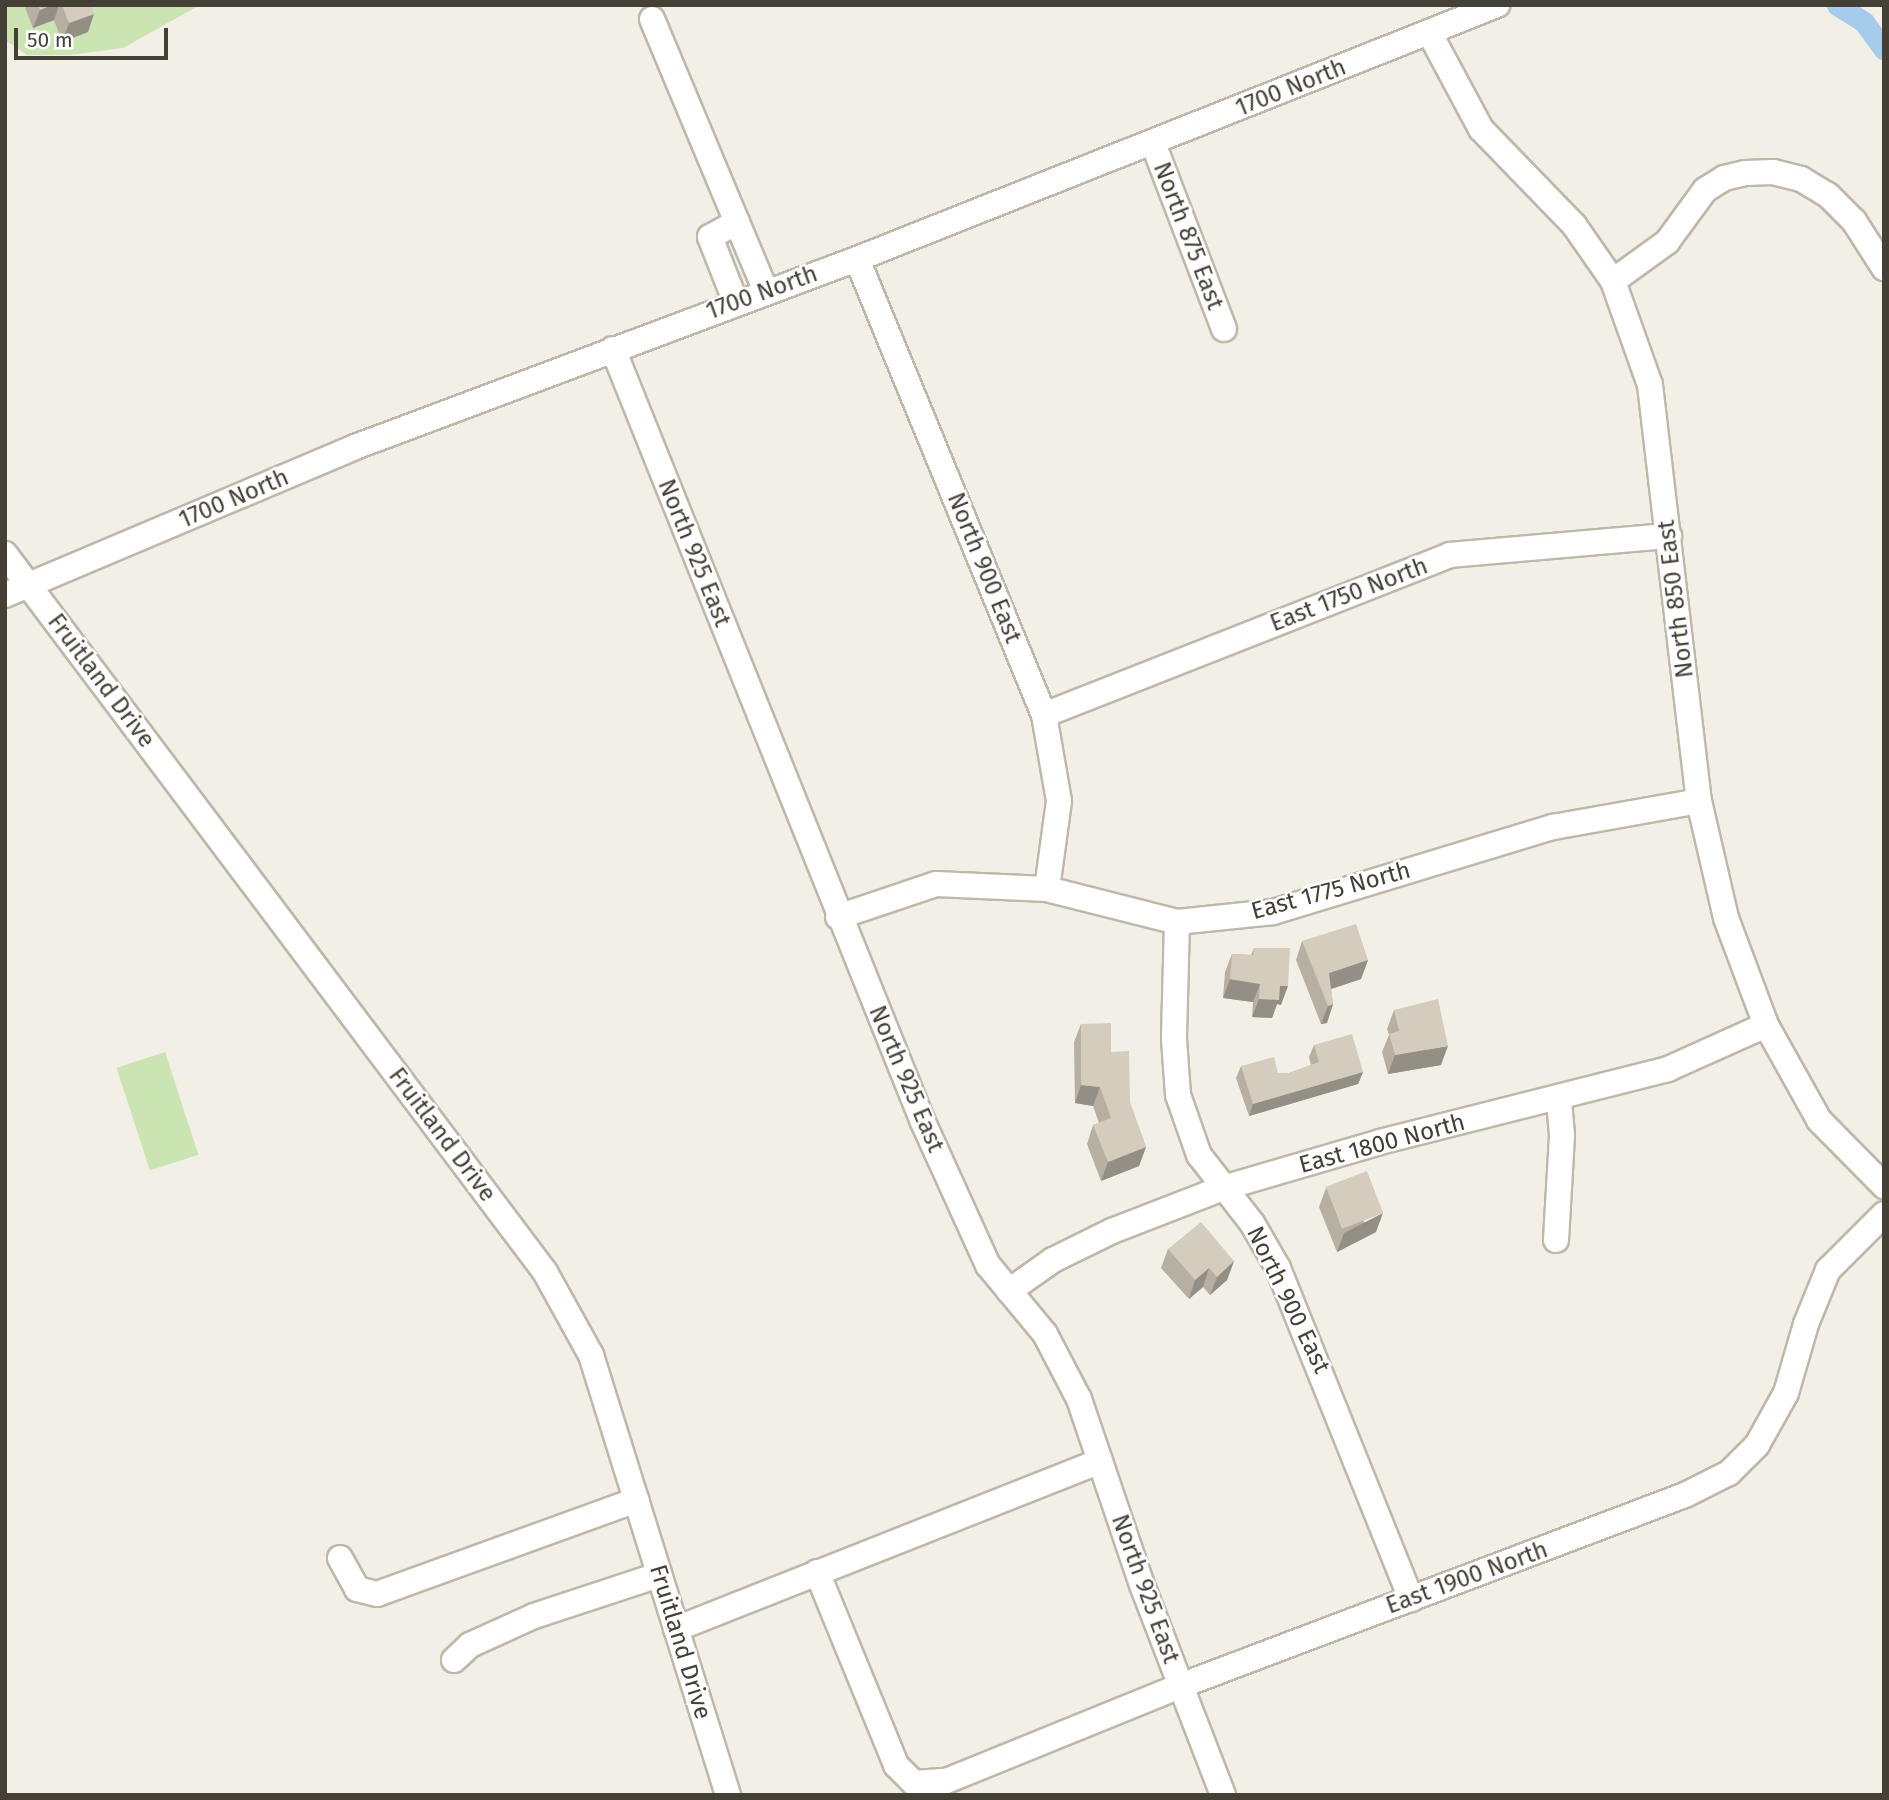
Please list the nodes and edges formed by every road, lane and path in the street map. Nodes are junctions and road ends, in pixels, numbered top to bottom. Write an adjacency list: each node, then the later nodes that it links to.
1 (1497, 5): 3 (street, 1700 North)
2 (652, 19): 5 (street)
3 (1429, 32): 4 (street, 1700 North); 8 (street, North 850 East)
4 (1153, 143): 6 (street, 1700 North); 11 (street, North 875 East)
5 (737, 222): 9 (street); 10 (street)
6 (856, 258): 9 (street, 1700 North); 17 (street, North 900 East)
7 (1884, 268): 8 (street)
8 (1613, 281): 13 (street, North 850 East)
9 (766, 292): 10 (street, 1700 North)
10 (736, 303): 12 (street, 1700 North)
11 (1224, 329)
12 (613, 349): 15 (street, 1700 North); 20 (street, North 925 East)
13 (1669, 536): 17 (street, East 1750 North); 18 (street, North 850 East)
14 (5, 554): 15 (street, Fruitland Drive)
15 (30, 586): 16 (street, 1700 North); 30 (street, Fruitland Drive)
16 (5, 595)
17 (1044, 715): 19 (street, North 900 East)
18 (1699, 801): 21 (street, East 1775 North); 22 (street, North 850 East)
19 (1048, 889): 20 (street, East 1775 North); 21 (street, East 1775 North)
20 (838, 917): 28 (street, North 925 East)
21 (1177, 922): 25 (street, North 900 East)
22 (1766, 1025): 23 (street, East 1800 North); 24 (street, North 850 East)
23 (1559, 1099): 25 (street, East 1800 North); 27 (street)
24 (1884, 1186)
25 (1223, 1188): 28 (street, East 1800 North); 34 (street, North 900 East)
26 (1884, 1214): 34 (street, East 1900 North)
27 (1556, 1240)
28 (1009, 1291): 29 (street, North 925 East)
29 (1100, 1461): 32 (street); 37 (street, North 925 East)
30 (637, 1500): 31 (street); 33 (street, Fruitland Drive)
31 (340, 1558)
32 (817, 1572): 35 (street); 37 (street, East 1900 North)
33 (659, 1575): 35 (street, Fruitland Drive); 36 (street)
34 (1411, 1599): 37 (street, East 1900 North)
35 (676, 1629): 38 (street, Fruitland Drive)
36 (454, 1660)
37 (1180, 1685): 39 (street, North 925 East)
38 (728, 1795)
39 (1223, 1795)

